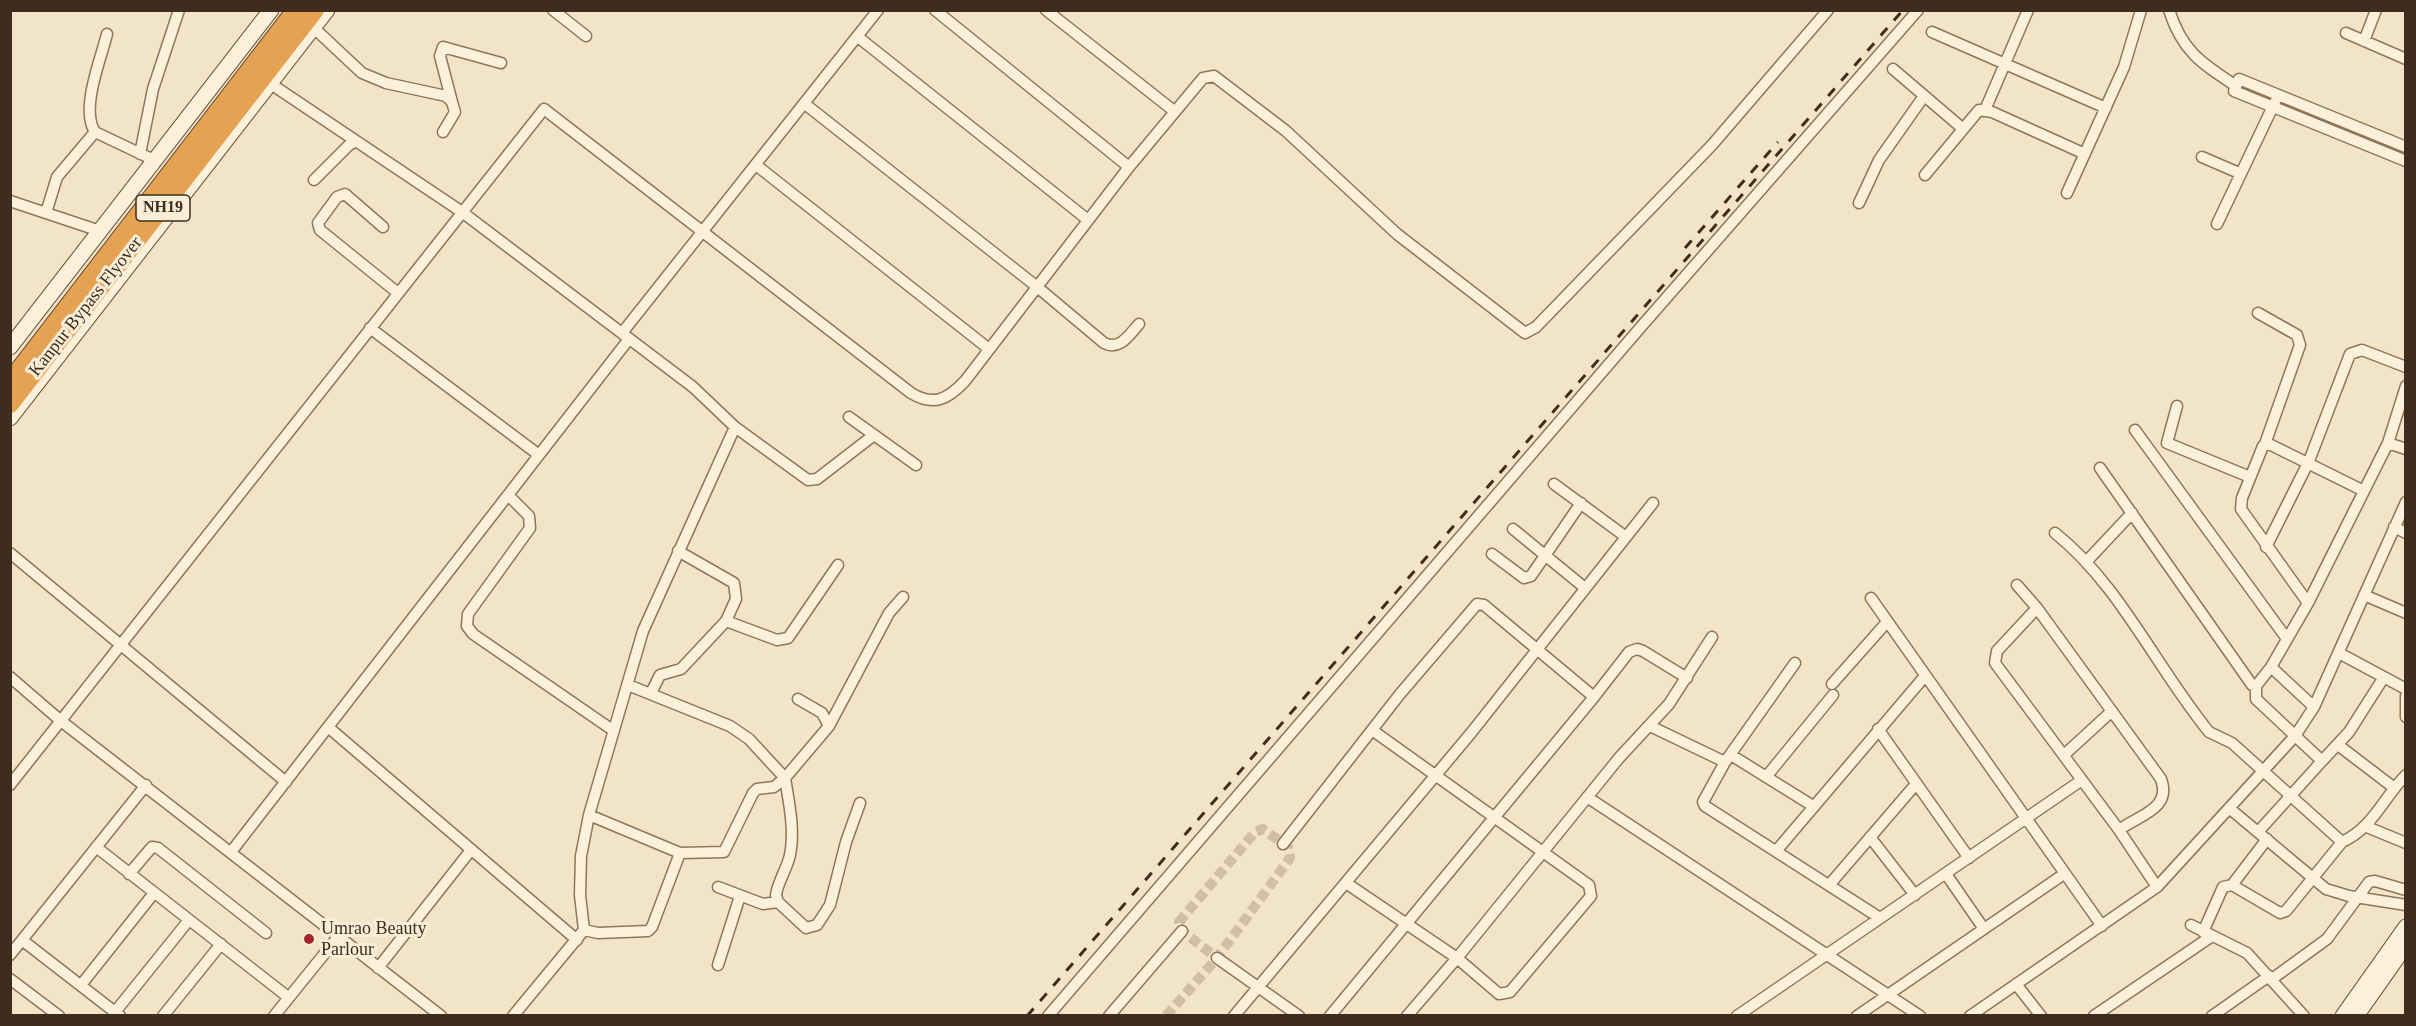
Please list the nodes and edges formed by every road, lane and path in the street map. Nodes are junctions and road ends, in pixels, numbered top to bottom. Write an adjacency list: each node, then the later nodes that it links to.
1 (179, 10): 41 (street)
2 (271, 10): 44 (main road)
3 (296, 10): 70 (highway, Kanpur Bypass Flyover / NH19)
4 (327, 10): 15 (main road)
5 (553, 10): 19 (street)
6 (878, 10): 20 (street)
7 (935, 10): 47 (street)
8 (1046, 10): 35 (street)
9 (1828, 10): 35 (street)
10 (1918, 10): 234 (street)
11 (2028, 10): 24 (street)
12 (2141, 10): 33 (street)
13 (2169, 10): 27 (street)
14 (2376, 10): 21 (street)
15 (314, 19): 26 (main road); 30 (street); 72 (highway, Kanpur Bypass Flyover / NH19)
16 (1932, 32): 24 (street)
17 (2346, 33): 21 (street)
18 (107, 34): 37 (street)
19 (586, 36)
20 (858, 37): 31 (street); 56 (street)
21 (2364, 41): 22 (street)
22 (2406, 59)
23 (501, 63): 30 (street)
24 (2005, 64): 33 (street); 34 (street)
25 (1893, 69): 29 (street)
26 (271, 84): 39 (street); 75 (main road)
27 (2236, 86): 28 (street); 32 (street)
28 (2277, 95): 32 (street); 40 (street)
29 (1924, 96): 36 (street); 53 (street)
30 (452, 102): 38 (street)
31 (805, 104): 46 (street); 61 (street)
32 (2273, 107): 45 (street); 48 (street)
33 (2106, 108): 42 (street)
34 (1985, 110): 36 (street); 42 (street)
35 (1174, 111): 47 (street)
36 (1962, 128): 49 (street)
37 (95, 132): 41 (street); 55 (street)
38 (442, 132)
39 (356, 141): 50 (street); 54 (street)
40 (2406, 147)
41 (140, 153): 44 (street)
42 (2085, 154): 51 (street)
43 (2202, 157): 48 (street)
44 (156, 161): 59 (main road)
45 (2406, 161)
46 (756, 165): 60 (street); 68 (street)
47 (1129, 167): 56 (street)
48 (2239, 173): 57 (street)
49 (1925, 175)
50 (314, 180)
51 (2067, 193)
52 (10, 201): 55 (street)
53 (1859, 203)
54 (462, 212): 60 (street); 62 (street); 66 (street)
55 (46, 213): 59 (street)
56 (1088, 220): 61 (street)
57 (2217, 224)
58 (383, 227): 62 (street)
59 (100, 231): 67 (main road)
60 (702, 231): 66 (street); 68 (street)
61 (1036, 286): 64 (street); 68 (street)
62 (398, 293): 65 (street)
63 (2258, 313): 80 (street)
64 (1138, 324)
65 (370, 328): 82 (street); 118 (street)
66 (625, 336): 76 (street); 82 (street)
67 (12, 343)
68 (989, 349)
69 (2406, 367): 83 (street)
70 (10, 382)
71 (2406, 386): 79 (street)
72 (10, 404)
73 (2177, 406): 86 (street)
74 (849, 417): 78 (street)
75 (10, 418)
76 (735, 427): 78 (street); 100 (street)
77 (2135, 430): 117 (street)
78 (874, 435): 84 (street)
79 (2388, 443): 81 (street); 88 (street)
80 (2265, 444): 83 (street); 86 (street)
81 (2406, 449)
82 (539, 455): 89 (street)
83 (2309, 461): 88 (street); 99 (street)
84 (916, 465)
85 (2100, 468): 93 (street)
86 (2250, 477): 99 (street)
87 (1554, 484): 91 (street)
88 (2364, 491): 111 (street)
89 (508, 495): 140 (street); 143 (street)
90 (2406, 502): 94 (street)
91 (1581, 503): 98 (street); 103 (street)
92 (1653, 503): 98 (street)
93 (2132, 513): 104 (street); 128 (street)
94 (2394, 527): 97 (street); 108 (street)
95 (1513, 530): 103 (street)
96 (2055, 533): 104 (street)
97 (2406, 533)
98 (1626, 537): 107 (street)
99 (2266, 547): 111 (street)
100 (678, 551): 114 (street); 127 (street)
101 (10, 553): 118 (street)
102 (1492, 554): 103 (street)
103 (1545, 555): 107 (street)
104 (2086, 562): 149 (street)
105 (838, 565): 114 (street)
106 (2017, 585): 112 (street)
107 (1585, 588): 119 (street)
108 (2364, 595): 113 (street); 120 (street)
109 (903, 597): 138 (street)
110 (1870, 598): 115 (street)
111 (2308, 603): 117 (street)
112 (2037, 608): 135 (street); 146 (street)
113 (2406, 613)
114 (726, 621): 130 (street)
115 (1887, 622): 123 (street); 151 (street)
116 (1712, 637): 126 (street)
117 (2287, 639): 122 (street)
118 (120, 646): 137 (street); 155 (street)
119 (1536, 649): 132 (street); 142 (street); 150 (street)
120 (2339, 653): 125 (street); 134 (street)
121 (1795, 663): 147 (street)
122 (2271, 667): 128 (street); 134 (street)
123 (1925, 676): 141 (street); 166 (street)
124 (10, 677): 137 (street)
125 (2384, 677): 129 (street); 145 (street)
126 (1687, 678): 132 (street); 139 (street)
127 (628, 685): 130 (street); 143 (street)
128 (2256, 686): 144 (street)
129 (2406, 689)
130 (651, 693): 152 (street)
131 (2406, 696): 136 (street)
132 (1594, 697): 165 (street)
133 (798, 699): 138 (street)
134 (2314, 707): 144 (street)
135 (2112, 711): 146 (street); 168 (street)
136 (2406, 717)
137 (61, 721): 157 (street); 158 (street)
138 (828, 726): 152 (street)
139 (1650, 726): 147 (street); 160 (street)
140 (327, 728): 155 (street); 175 (street)
141 (1878, 729): 156 (street); 162 (street)
142 (1372, 730): 150 (street); 173 (street)
143 (614, 731): 164 (street)
144 (2295, 736): 148 (street); 149 (street)
145 (2338, 745): 148 (street); 154 (street)
146 (2064, 755): 153 (street)
147 (1728, 759): 151 (street); 176 (street)
148 (2322, 761): 159 (street)
149 (2262, 771): 159 (street); 163 (street)
150 (1436, 776): 165 (street); 185 (street)
151 (1766, 777): 162 (street)
152 (785, 778): 179 (street); 195 (street)
153 (2082, 780): 166 (street); 168 (street)
154 (2401, 781): 167 (street)
155 (286, 782): 177 (street)
156 (1916, 784): 170 (street); 180 (street)
157 (10, 785)
158 (146, 785): 174 (street); 177 (street)
159 (2290, 795): 169 (street); 171 (street)
160 (1587, 797): 178 (street); 213 (street)
161 (860, 803): 195 (street)
162 (1813, 806): 176 (street)
163 (2229, 808): 169 (street); 189 (street)
164 (589, 815): 179 (street); 204 (street)
165 (1492, 818): 178 (street); 199 (street)
166 (2026, 818): 180 (street); 183 (street)
167 (2367, 826): 171 (street); 172 (street)
168 (2119, 830): 189 (street)
169 (2262, 835): 184 (street); 187 (street)
170 (1870, 837): 186 (street); 192 (street)
171 (2342, 842): 184 (street)
172 (2406, 843)
173 (1283, 844)
174 (96, 847): 181 (street); 209 (street)
175 (471, 850): 210 (street); 218 (street)
176 (1777, 850): 186 (street)
177 (231, 852): 208 (street)
178 (1544, 853): 216 (street); 216 (street)
179 (680, 854): 204 (street)
180 (1969, 858): 182 (street)
181 (129, 874): 191 (street); 206 (street)
182 (1946, 874): 192 (street); 203 (street)
183 (2064, 874): 201 (street); 203 (street)
184 (2313, 880): 187 (street); 194 (street)
185 (1346, 883): 199 (street); 223 (street)
186 (1830, 884): 197 (street)
187 (2232, 885): 207 (street)
188 (718, 887): 193 (street)
189 (2157, 887): 201 (street)
190 (2406, 890): 194 (street)
191 (154, 892): 198 (street); 222 (street)
192 (1915, 895): 197 (street)
193 (740, 896): 195 (street); 217 (street)
194 (2356, 897): 196 (street); 219 (street)
195 (778, 902)
196 (2406, 905)
197 (1880, 918): 213 (street)
198 (189, 920): 211 (street); 226 (street)
199 (1407, 924): 216 (street); 238 (street)
200 (2191, 925): 207 (street)
201 (2102, 926): 221 (street)
202 (2406, 927): 246 (main road)
203 (1984, 929): 224 (street)
204 (584, 930): 210 (street)
205 (1182, 931): 235 (street)
206 (266, 933)
207 (2208, 934): 219 (street); 244 (street)
208 (338, 936): 218 (street); 225 (street)
209 (22, 940): 214 (street); 222 (street)
210 (577, 940): 233 (street)
211 (221, 944): 225 (street); 230 (street)
212 (2406, 945): 247 (main road)
213 (1826, 954): 224 (street); 239 (street)
214 (10, 955)
215 (1217, 958): 223 (street)
216 (1457, 958): 227 (street)
217 (718, 965)
218 (378, 968): 232 (street)
219 (2271, 977): 228 (street); 245 (street)
220 (10, 978): 229 (street)
221 (2016, 984): 242 (street); 243 (street)
222 (81, 985): 226 (street)
223 (1258, 987): 236 (street); 237 (street)
224 (1888, 995): 240 (street); 241 (street)
225 (288, 997): 231 (street)
226 (118, 1014)
227 (1412, 1014)
228 (2213, 1015)
229 (59, 1016)
230 (163, 1016)
231 (273, 1016)
232 (441, 1016)
233 (513, 1016)
234 (1048, 1016)
235 (1109, 1016)
236 (1234, 1016)
237 (1299, 1016)
238 (1330, 1016)
239 (1737, 1016)
240 (1857, 1016)
241 (1920, 1016)
242 (1970, 1016)
243 (2042, 1016)
244 (2094, 1016)
245 (2304, 1016)
246 (2343, 1016)
247 (2356, 1016)

